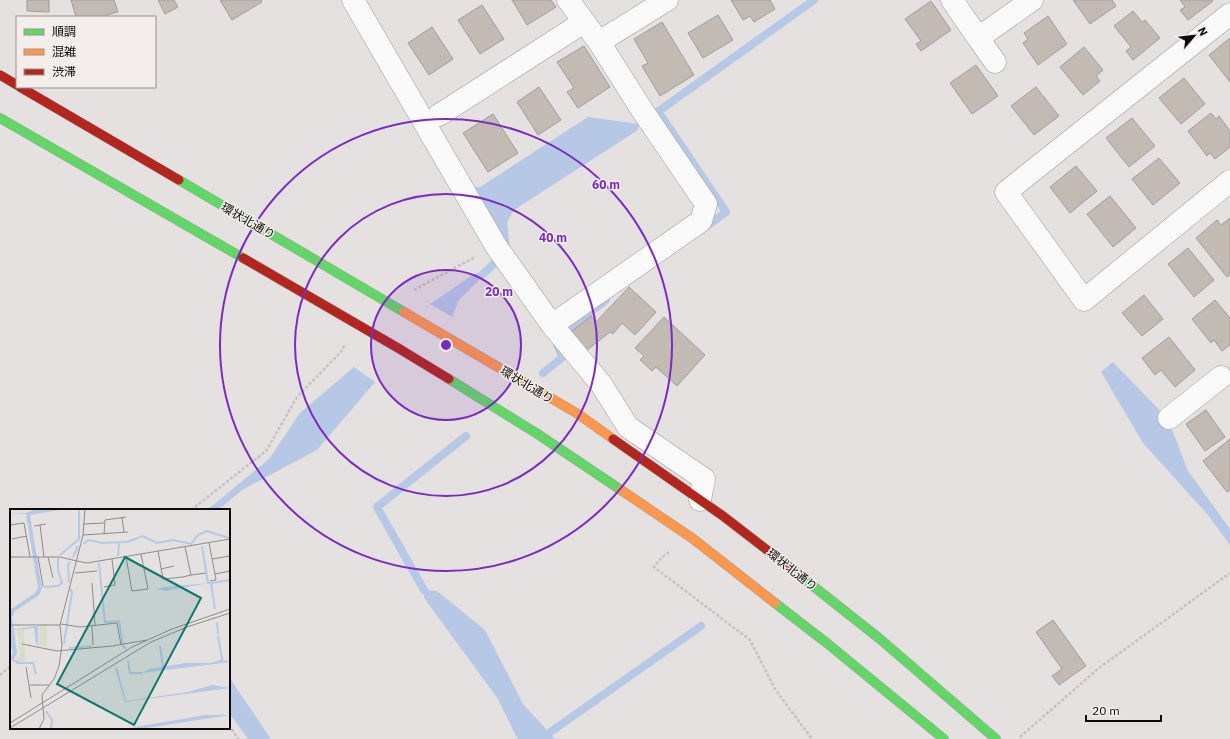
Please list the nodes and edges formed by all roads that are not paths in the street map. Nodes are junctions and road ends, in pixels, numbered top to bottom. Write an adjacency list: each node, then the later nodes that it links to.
1 (353, 0): 17 (street)
2 (568, 0): 7 (street)
3 (667, 0): 9 (street)
4 (952, 0): 8 (street)
5 (1032, 0): 8 (street)
6 (1230, 14): 16 (street)
7 (584, 22): 9 (street); 14 (street)
8 (978, 38): 10 (street)
9 (599, 42): 17 (street)
10 (995, 62)
11 (0, 75): 12 (highway)
12 (16, 84)
13 (22, 88): 20 (highway, 環状北通り)
14 (439, 115)
15 (0, 118): 21 (highway)
16 (1230, 181)
17 (559, 333): 20 (street)
18 (1227, 378): 19 (street)
19 (1169, 418)
20 (700, 500): 22 (highway, 環状北通り)
21 (944, 739)
22 (996, 739)

